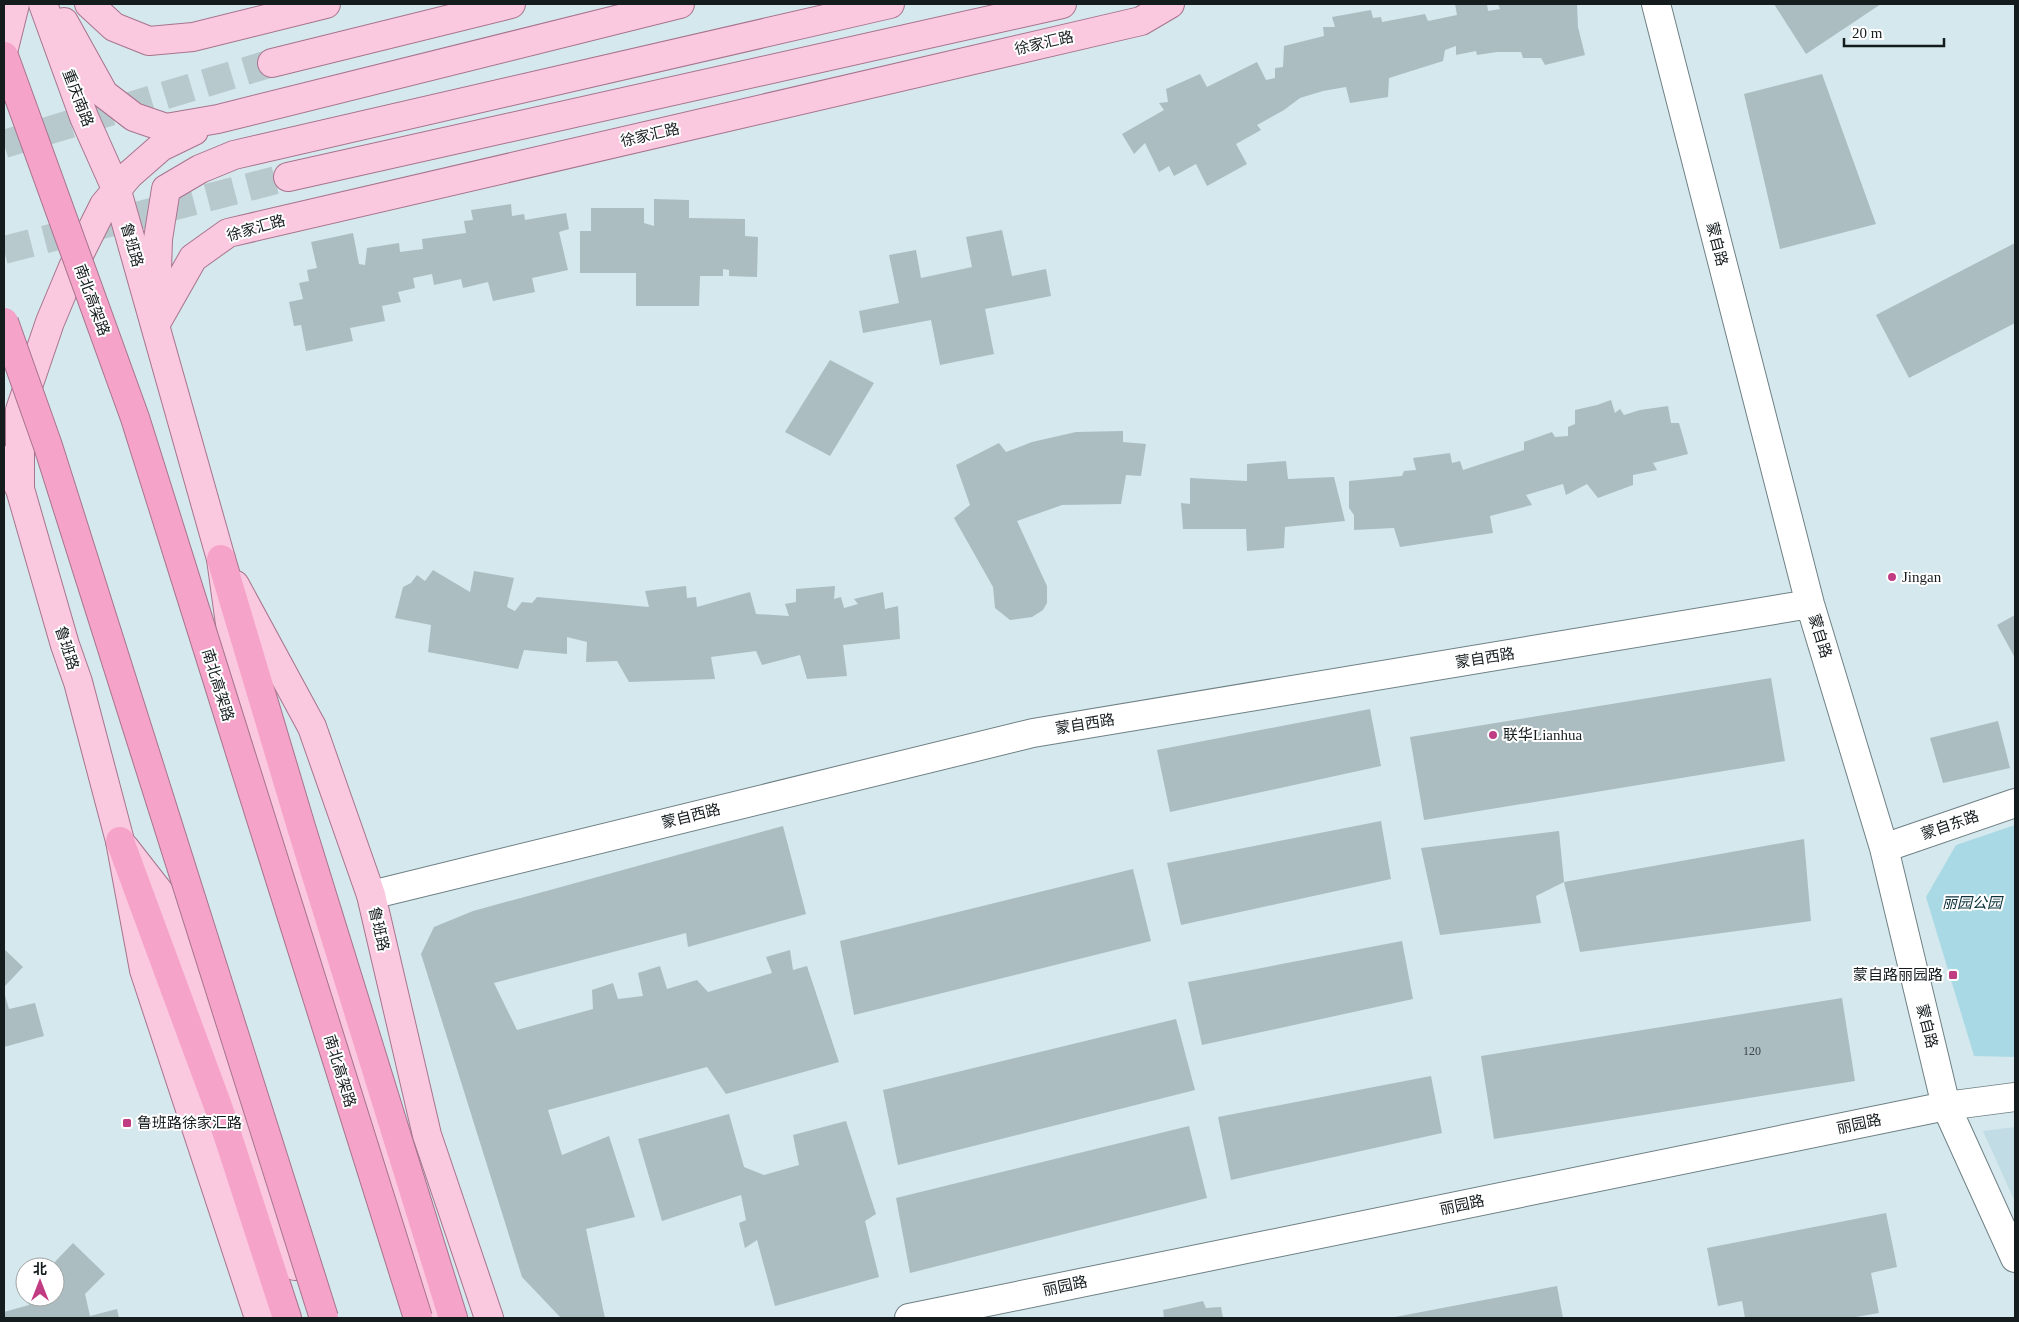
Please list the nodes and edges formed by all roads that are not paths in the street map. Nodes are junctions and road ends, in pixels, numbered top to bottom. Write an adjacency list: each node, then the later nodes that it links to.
1 (15, 4): 12 (main road)
2 (43, 4): 17 (main road, 重庆南路)
3 (54, 4): 15 (main road)
4 (88, 4): 5 (main road)
5 (326, 4)
6 (510, 4): 14 (main road)
7 (680, 4): 15 (main road)
8 (890, 4): 19 (main road)
9 (1062, 4): 16 (main road)
10 (1170, 4): 19 (main road, 徐家汇路)
11 (1656, 4): 23 (street, 蒙自路)
12 (4, 48)
13 (4, 56): 35 (highway, 南北高架路, bridge)
14 (272, 63)
15 (218, 119): 17 (main road)
16 (288, 177)
17 (117, 191): 19 (main road, 鲁班路); 21 (main road)
18 (4, 322): 34 (highway, bridge)
19 (155, 325): 22 (main road, 鲁班路)
20 (4, 460): 21 (main road, 鲁班路)
21 (20, 488): 25 (main road, 鲁班路)
22 (221, 559): 27 (main road, 鲁班路); 36 (main road, 鲁班路); 37 (highway)
23 (1810, 604): 26 (street, 蒙自路); 27 (street, 蒙自西路)
24 (2015, 803): 26 (street, 蒙自东路)
25 (120, 840): 31 (main road, 鲁班路); 32 (highway); 33 (main road, 鲁班路)
26 (1884, 848): 29 (street, 蒙自路)
27 (371, 895): 38 (main road, 鲁班路)
28 (2015, 1096): 29 (street, 丽园路)
29 (1946, 1106): 30 (street, 蒙自路); 39 (street, 丽园路)
30 (2015, 1258)
31 (259, 1318)
32 (286, 1318)
33 (313, 1318)
34 (324, 1318)
35 (418, 1318)
36 (436, 1318)
37 (453, 1318)
38 (489, 1318)
39 (910, 1318)

